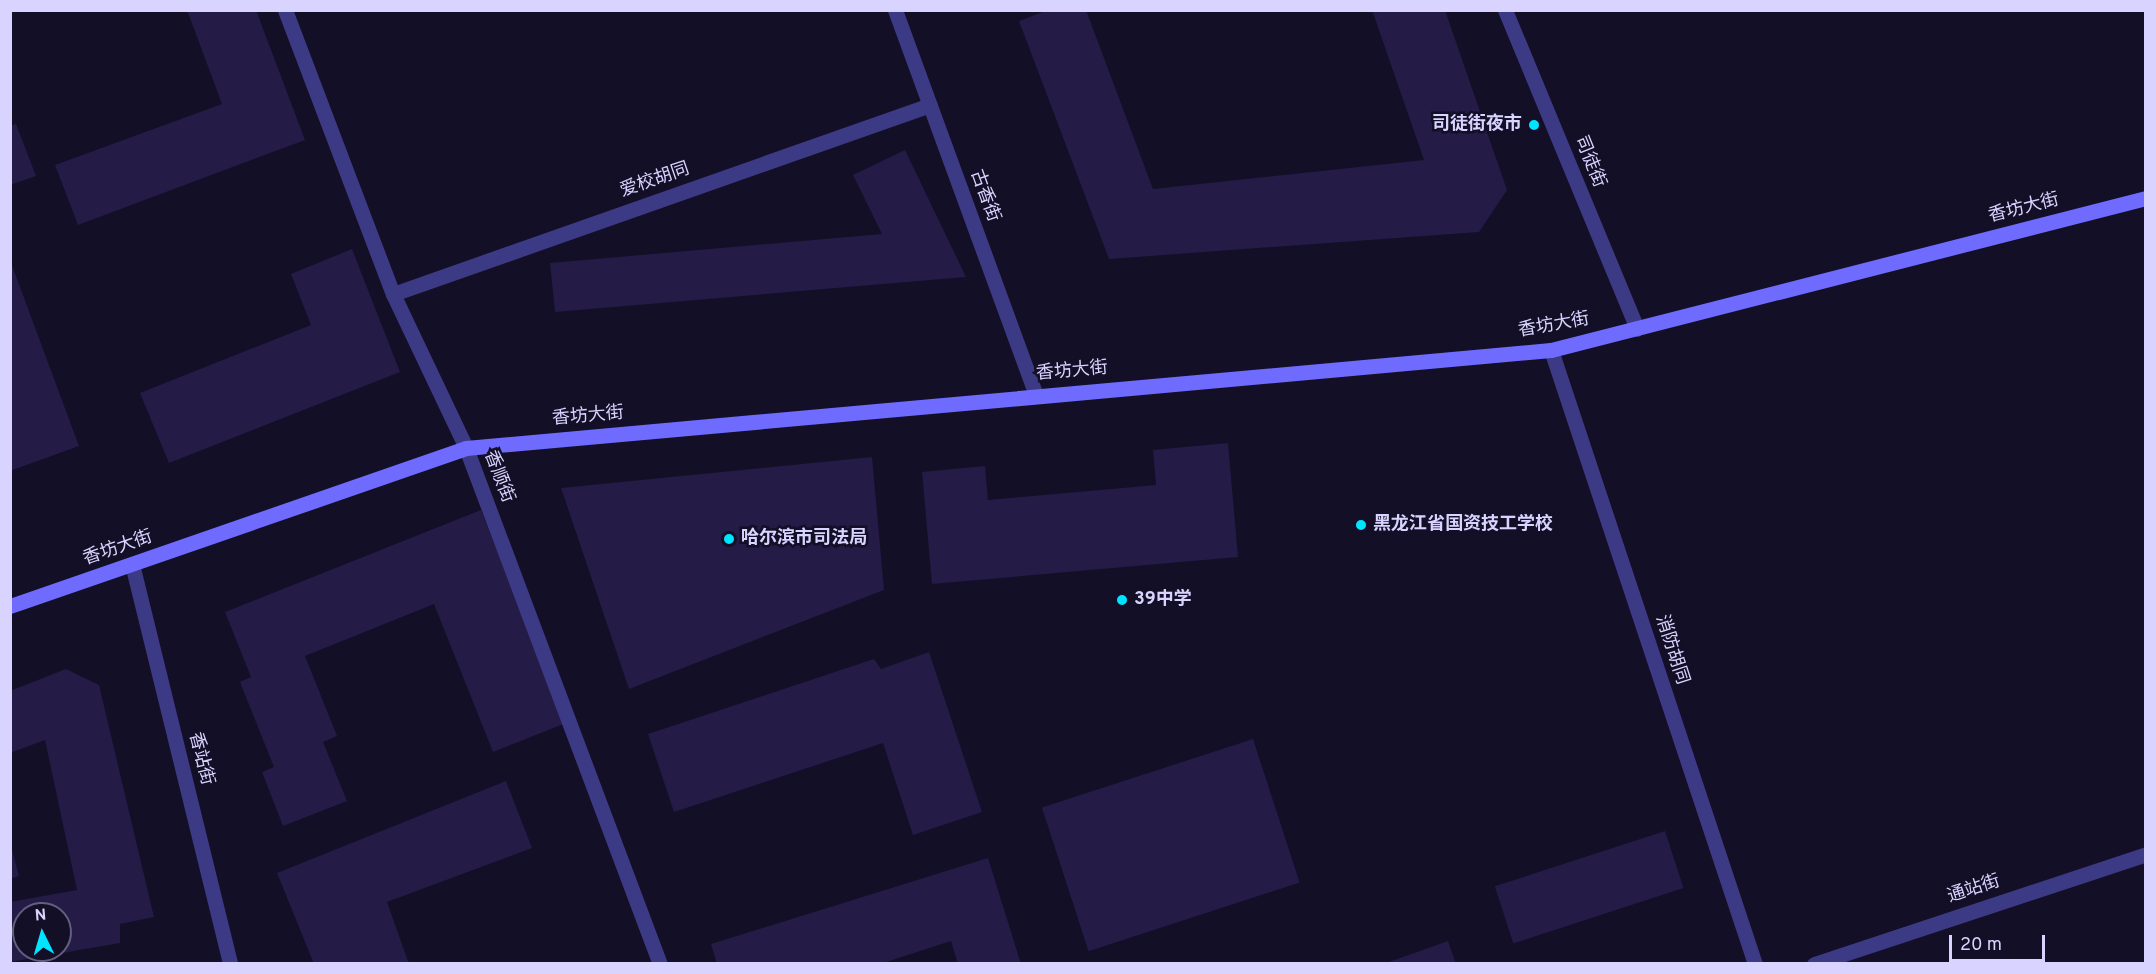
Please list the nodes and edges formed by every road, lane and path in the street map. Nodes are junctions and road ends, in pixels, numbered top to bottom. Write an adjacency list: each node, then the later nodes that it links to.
1 (285, 10): 6 (street, 香顺街)
2 (895, 10): 4 (street, 古香街)
3 (1505, 10): 7 (street, 司徒街)
4 (930, 105): 6 (street, 爱校胡同); 9 (street, 古香街)
5 (2145, 198): 7 (main road, 香坊大街)
6 (393, 294): 10 (street, 香顺街)
7 (1637, 329): 8 (main road, 香坊大街)
8 (1551, 350): 9 (main road, 香坊大街); 16 (street, 消防胡同)
9 (1036, 395): 10 (main road, 香坊大街)
10 (466, 448): 11 (main road, 香坊大街); 15 (street, 香顺街)
11 (132, 564): 12 (main road, 香坊大街); 14 (street, 香站街)
12 (10, 606)
13 (2145, 854): 17 (street, 通站街)
14 (230, 963)
15 (660, 963)
16 (1755, 963)
17 (1814, 963)

